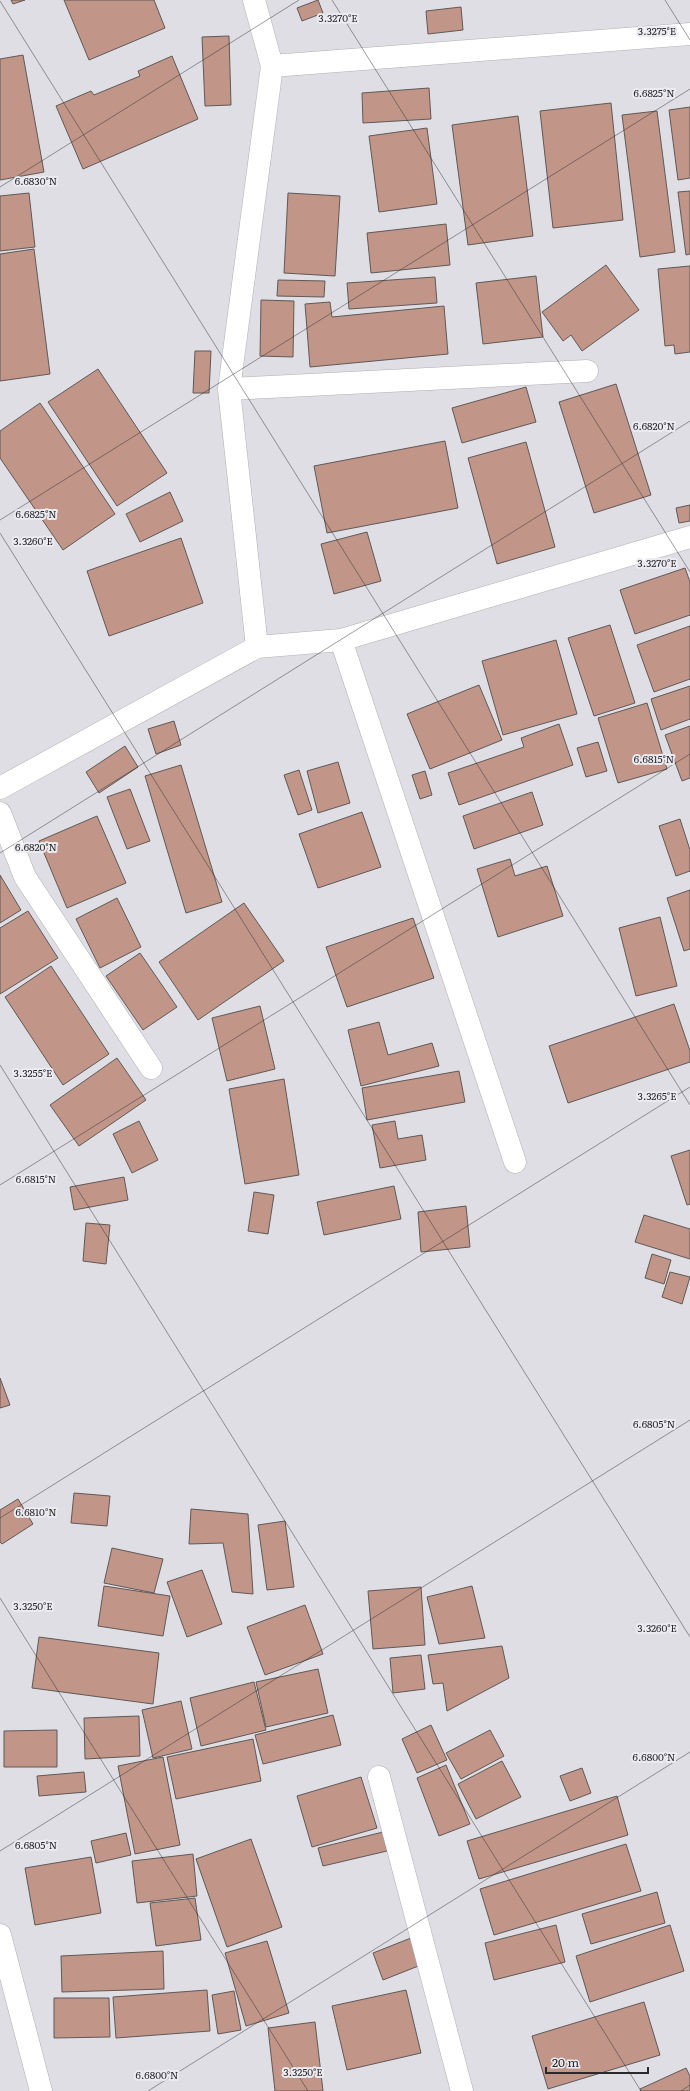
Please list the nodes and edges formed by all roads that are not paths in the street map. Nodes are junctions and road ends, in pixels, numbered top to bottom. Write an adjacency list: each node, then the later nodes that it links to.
1 (254, 0): 3 (street)
2 (690, 34): 3 (street)
3 (272, 66): 5 (street)
4 (587, 371): 5 (street)
5 (229, 389): 8 (street)
6 (690, 537): 7 (street)
7 (341, 640): 8 (street); 12 (street)
8 (257, 647): 9 (street)
9 (0, 788)
10 (0, 812): 11 (street)
11 (151, 1068)
12 (515, 1162)
13 (379, 1777): 16 (street)
14 (0, 1935): 15 (street)
15 (41, 2091)
16 (462, 2091)

